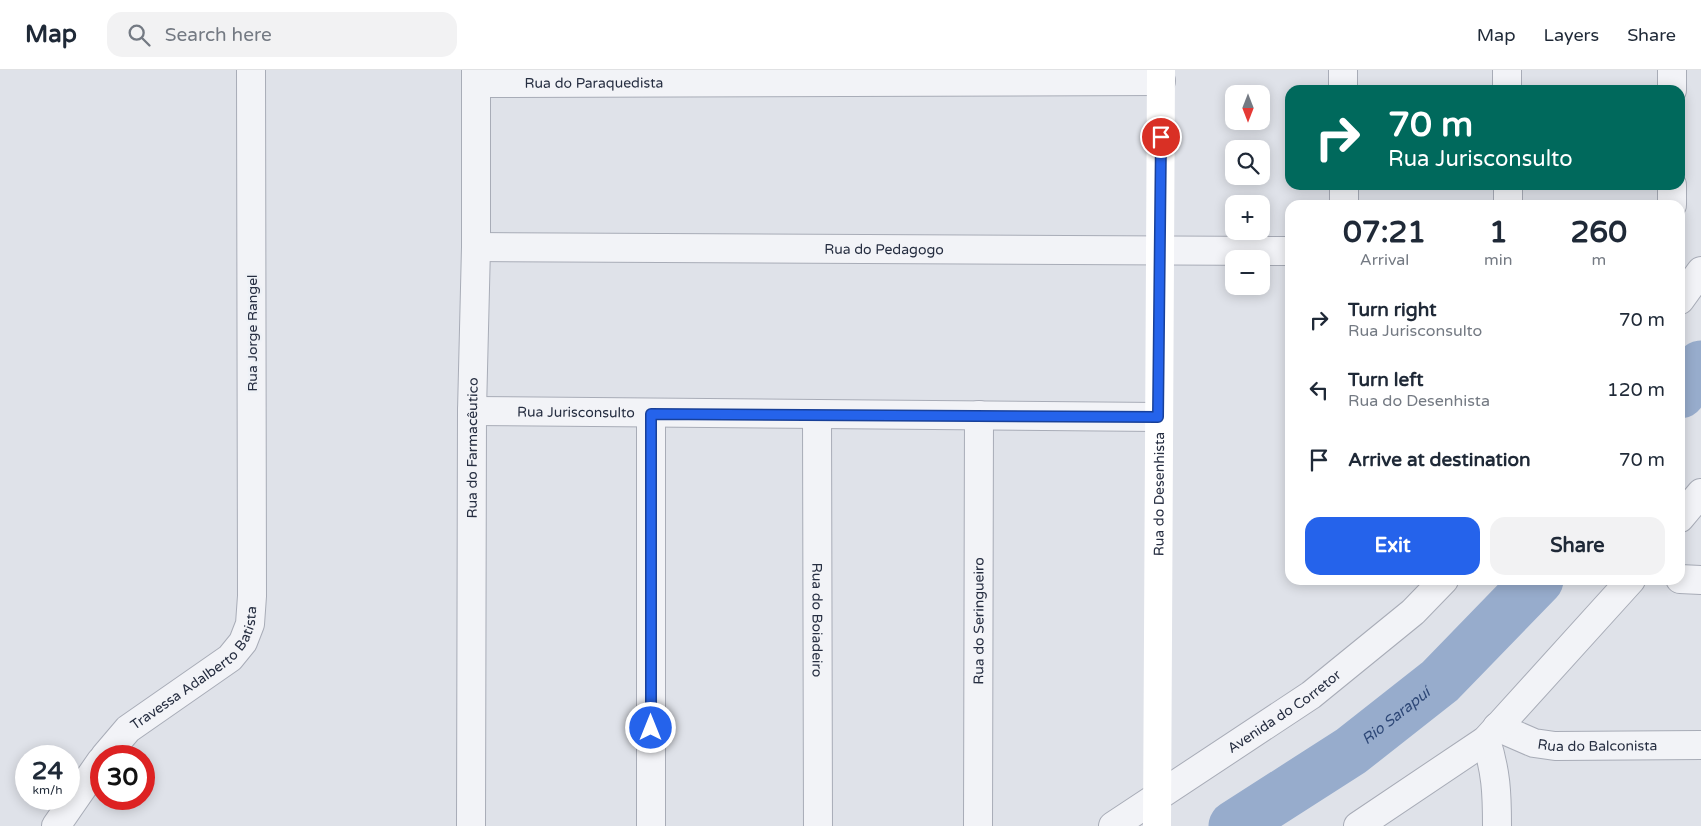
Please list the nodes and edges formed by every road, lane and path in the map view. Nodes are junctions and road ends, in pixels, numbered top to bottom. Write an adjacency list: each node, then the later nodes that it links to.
1 (252, 70): 26 (street, Rua Jorge Rangel)
2 (1343, 70): 7 (street)
3 (1507, 70): 8 (street)
4 (1672, 70): 9 (street)
5 (476, 76): 6 (street, Rua do Paraquedista); 10 (street, Rua do Farmacêutico)
6 (1161, 76): 11 (street, Rua do Desenhista)
7 (1343, 85)
8 (1507, 85)
9 (1672, 85)
10 (476, 247): 11 (street, Rua do Pedagogo); 15 (street, Rua do Farmacêutico)
11 (1159, 249): 12 (street, Rua do Pedagogo); 19 (street, Rua do Desenhista)
12 (1285, 251)
13 (1701, 271): 14 (street)
14 (1685, 293)
15 (472, 412): 16 (street, Rua Jurisconsulto); 33 (street, Rua do Farmacêutico)
16 (651, 414): 17 (street, Rua Jurisconsulto); 34 (street)
17 (817, 415): 18 (street, Rua Jurisconsulto); 35 (street, Rua do Boiadeiro)
18 (979, 415): 19 (street, Rua Jurisconsulto); 36 (street, Rua do Seringueiro)
19 (1158, 417): 31 (street, Rua do Desenhista)
20 (1701, 493): 21 (street)
21 (1685, 512)
22 (1685, 579): 23 (street)
23 (1701, 580)
24 (1439, 585): 31 (street, Avenida do Corretor)
25 (1626, 585): 27 (street)
26 (252, 596): 28 (street, Travessa Adalberto Batista)
27 (1491, 734): 29 (street, Rua do Balconista); 39 (street); 40 (street)
28 (114, 745)
29 (1701, 746)
30 (90, 777): 32 (street)
31 (1157, 797): 37 (street, Avenida do Corretor); 38 (street, Rua do Desenhista)
32 (56, 826)
33 (471, 826)
34 (652, 826)
35 (818, 826)
36 (978, 826)
37 (1113, 826)
38 (1157, 826)
39 (1358, 826)
40 (1497, 826)

